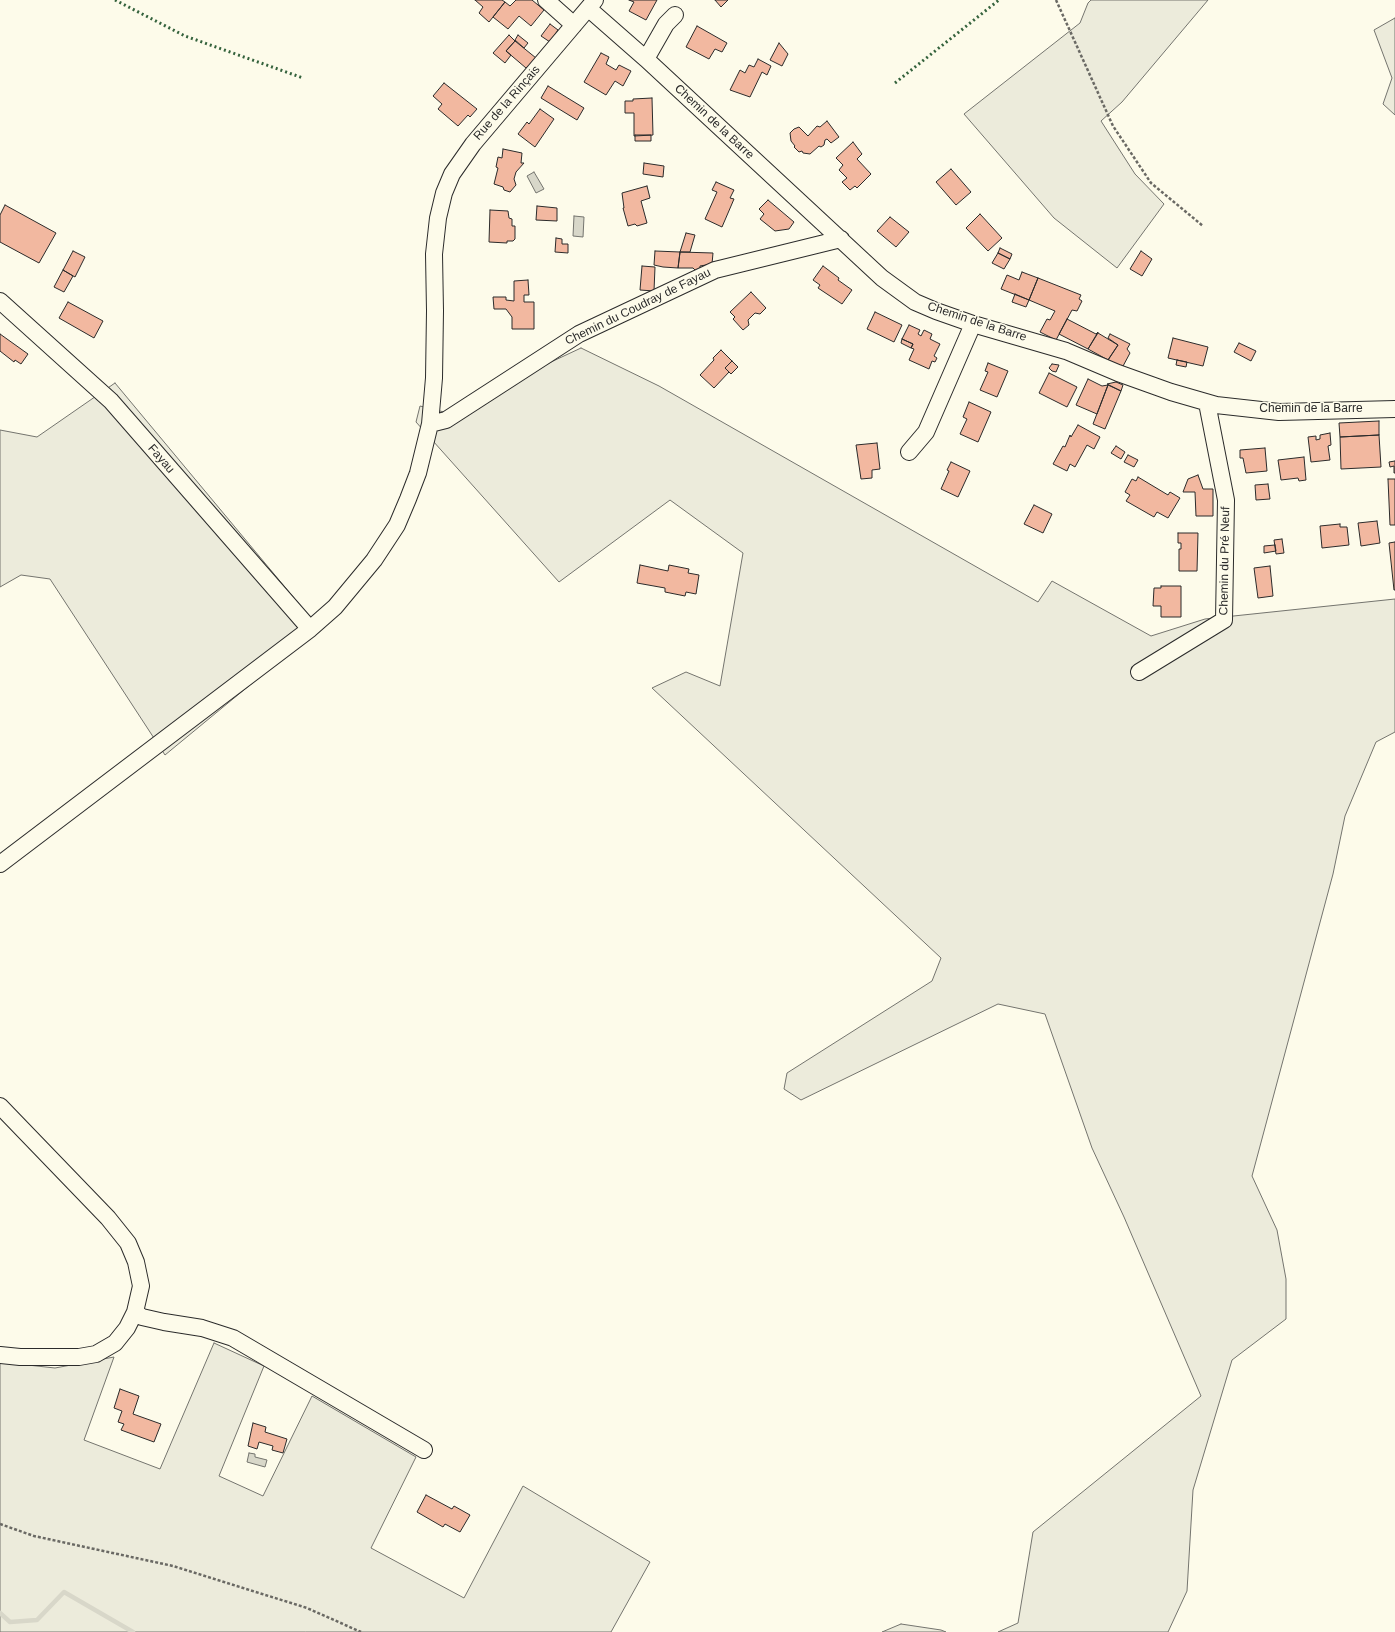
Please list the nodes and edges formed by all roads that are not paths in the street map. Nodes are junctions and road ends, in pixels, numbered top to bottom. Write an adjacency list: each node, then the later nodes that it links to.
1 (546, 0): 4 (street)
2 (592, 4): 4 (street, Rue de la Rinçais); 5 (street, Chemin de la Barre)
3 (676, 15): 5 (street)
4 (574, 26): 11 (street, Rue de la Rinçais)
5 (646, 59): 6 (street, Chemin de la Barre)
6 (841, 239): 8 (street, Chemin de la Barre); 11 (street, Chemin du Coudray de Fayau)
7 (0, 301): 13 (street, Fayau)
8 (974, 324): 9 (street, Chemin de la Barre); 12 (street)
9 (1207, 403): 10 (street, Chemin de la Barre); 14 (street, Chemin du Pré Neuf)
10 (1395, 409)
11 (430, 424): 13 (street, Rue de la Rinçais)
12 (909, 452)
13 (310, 629): 15 (street, Rue de la Rinçais)
14 (1139, 672)
15 (0, 864)
16 (0, 1106): 17 (street)
17 (135, 1312): 18 (street); 19 (street)
18 (0, 1354)
19 (424, 1450)

